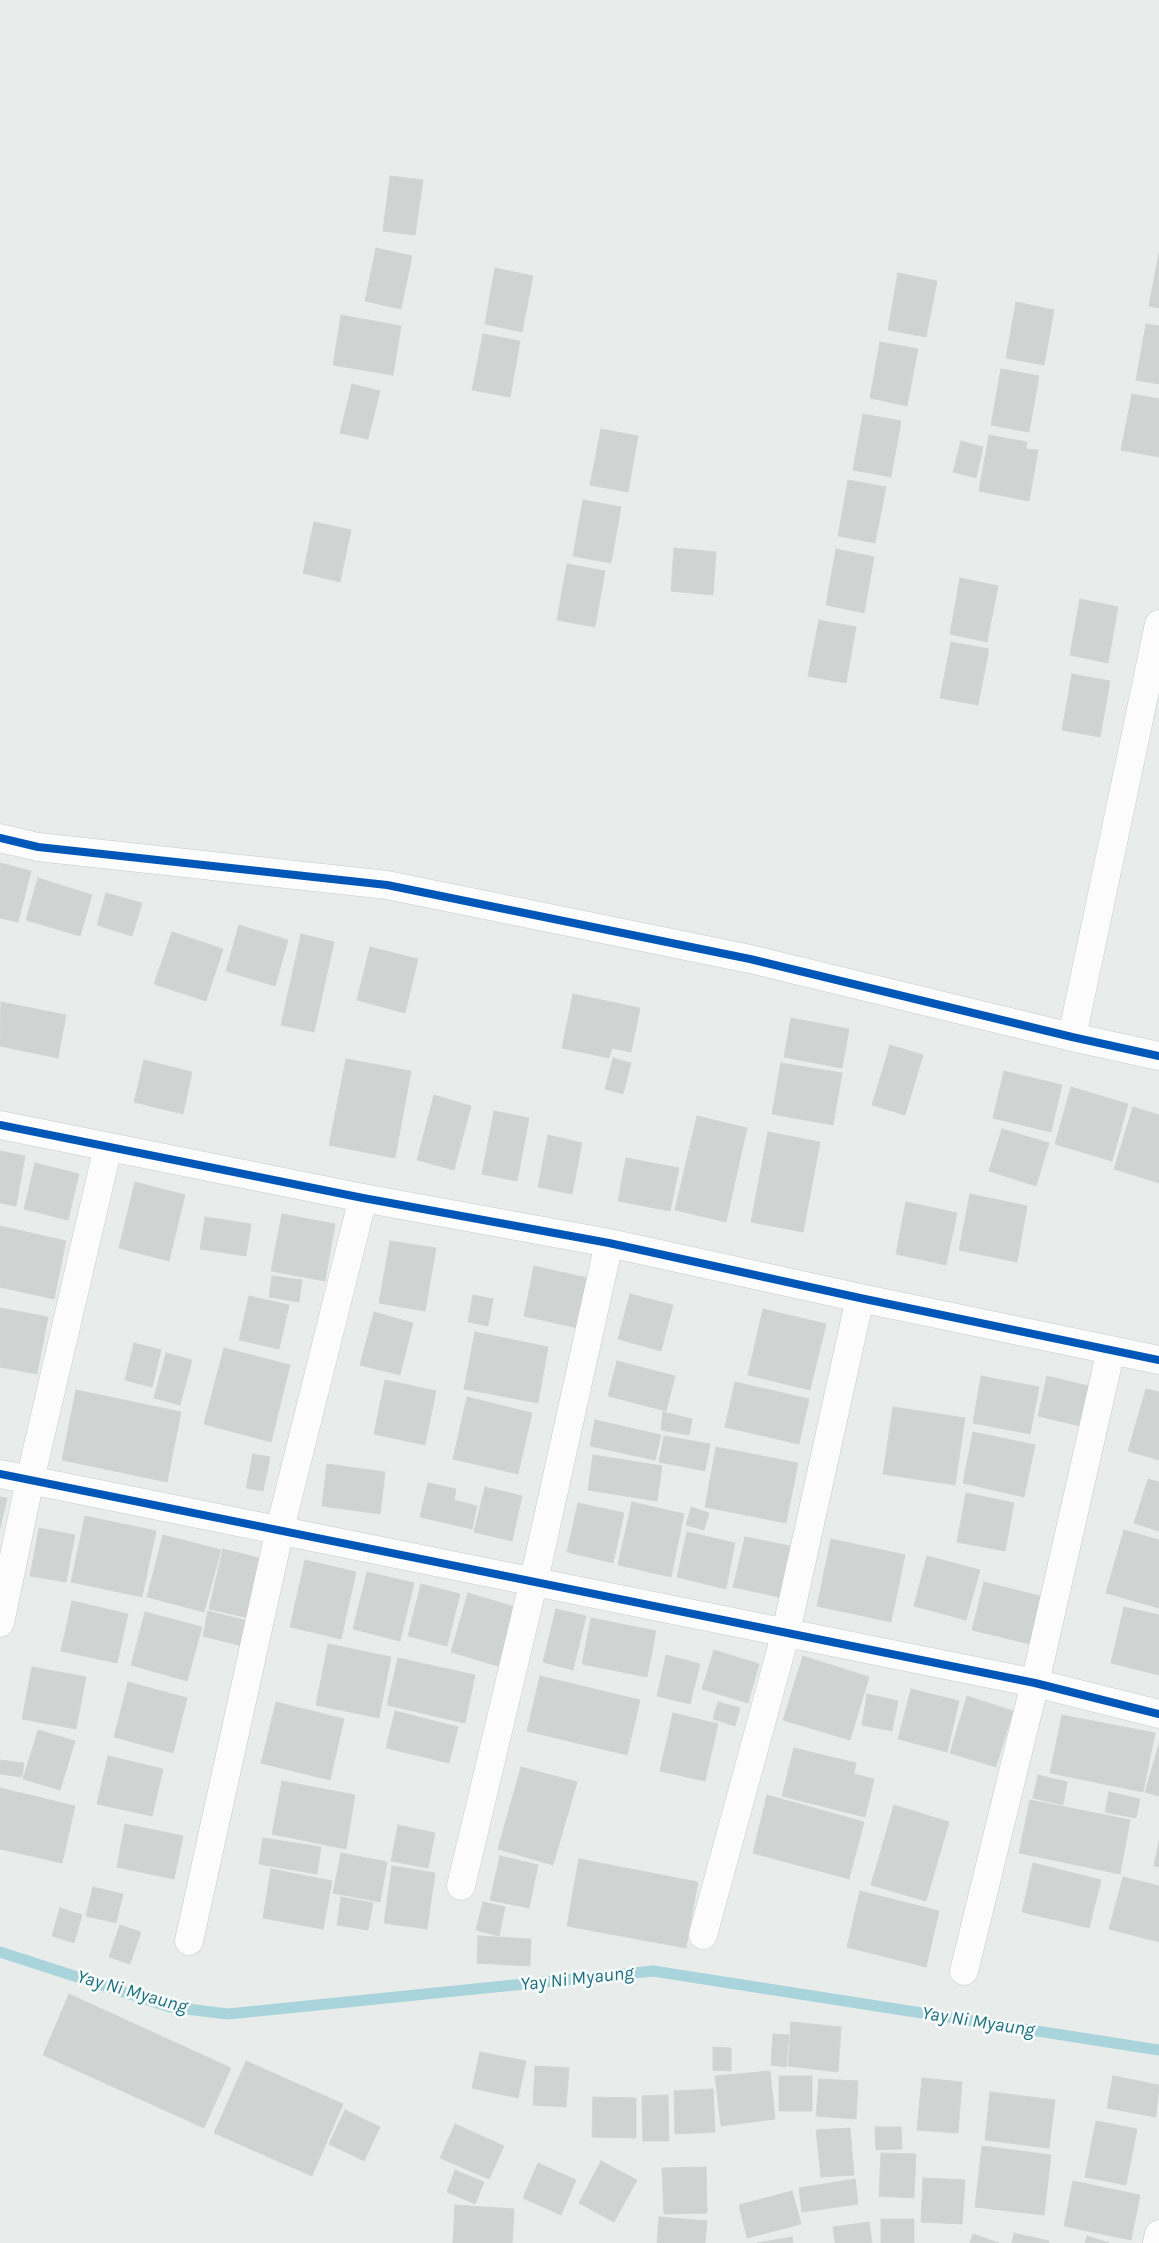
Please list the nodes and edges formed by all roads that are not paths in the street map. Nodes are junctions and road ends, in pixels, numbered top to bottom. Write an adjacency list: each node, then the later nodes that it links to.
1 (1159, 624): 3 (street)
2 (0, 838): 3 (street)
3 (1072, 1037): 4 (street)
4 (1159, 1056)
5 (0, 1125): 6 (street)
6 (108, 1147): 7 (street); 13 (street)
7 (363, 1198): 8 (street); 14 (street)
8 (609, 1243): 9 (street); 15 (street)
9 (860, 1298): 10 (street); 17 (street)
10 (1111, 1350): 11 (street); 18 (street)
11 (1159, 1360)
12 (0, 1474): 13 (street)
13 (30, 1480): 14 (street); 16 (street)
14 (280, 1529): 15 (street); 22 (street)
15 (534, 1580): 17 (street); 20 (street)
16 (0, 1623)
17 (786, 1632): 18 (street); 21 (street)
18 (1035, 1683): 19 (street); 23 (street)
19 (1159, 1714)
20 (461, 1886)
21 (703, 1935)
22 (189, 1941)
23 (964, 1971)
24 (1159, 2234): 25 (street)
25 (1156, 2243)

